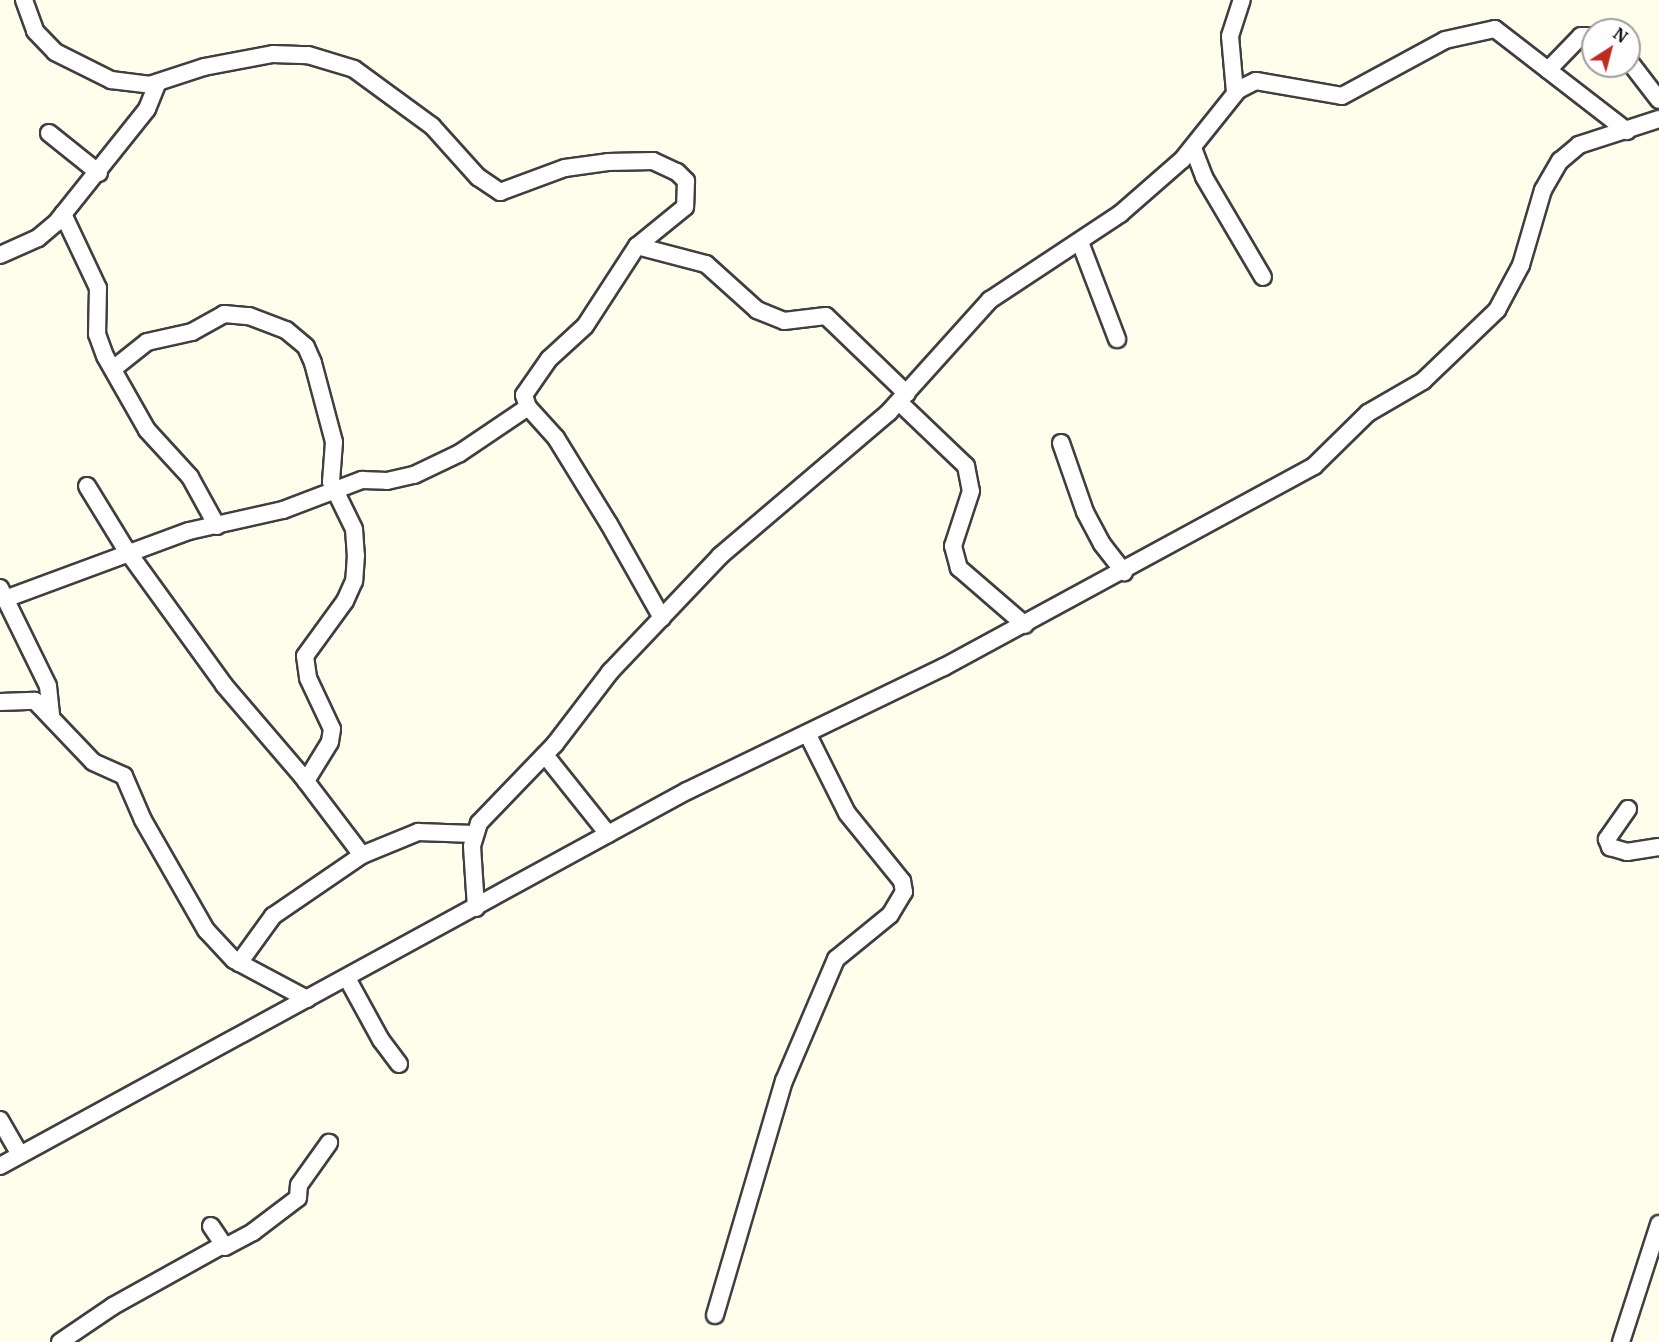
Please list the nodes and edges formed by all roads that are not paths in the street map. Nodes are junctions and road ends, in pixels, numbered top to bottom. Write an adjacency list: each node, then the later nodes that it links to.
1 (24, 0): 6 (street)
2 (1242, 0): 7 (street)
3 (1581, 36): 4 (street)
4 (1548, 70): 7 (street); 10 (street)
5 (1641, 77): 8 (street)
6 (157, 84): 13 (street); 16 (street)
7 (1235, 92): 12 (street)
8 (1659, 100)
9 (1659, 119): 10 (street)
10 (1627, 131): 28 (street)
11 (50, 133): 13 (street)
12 (1193, 148): 15 (street); 18 (street)
13 (99, 173): 14 (street)
14 (63, 214): 17 (street); 20 (street)
15 (1080, 242): 19 (street); 21 (street)
16 (637, 246): 21 (street); 22 (street)
17 (0, 254)
18 (1263, 277)
19 (1117, 339)
20 (113, 369): 25 (street); 26 (street)
21 (903, 398): 30 (street); 31 (street)
22 (528, 407): 25 (street); 30 (street)
23 (1061, 443): 28 (street)
24 (87, 486): 27 (street)
25 (334, 490): 26 (street); 36 (street)
26 (217, 526): 27 (street)
27 (131, 555): 29 (street); 36 (street)
28 (1124, 572): 31 (street)
29 (3, 593): 33 (street)
30 (662, 618): 35 (street)
31 (1025, 625): 34 (street)
32 (0, 702): 33 (street)
33 (51, 715): 43 (street)
34 (807, 733): 39 (street); 54 (street)
35 (545, 755): 38 (street); 39 (street)
36 (306, 781): 41 (street)
37 (1628, 809): 40 (street)
38 (474, 834): 41 (street); 42 (street)
39 (608, 834): 42 (street)
40 (1659, 847)
41 (362, 855): 43 (street)
42 (476, 908): 44 (street)
43 (239, 963): 45 (street)
44 (347, 978): 45 (street); 46 (street)
45 (307, 999): 49 (street)
46 (399, 1064)
47 (0, 1120): 49 (street)
48 (329, 1143): 53 (street)
49 (19, 1154): 50 (street)
50 (0, 1166)
51 (1659, 1224): 56 (street)
52 (211, 1226): 53 (street)
53 (221, 1246): 55 (street)
54 (715, 1315)
55 (60, 1342)
56 (1621, 1342)

